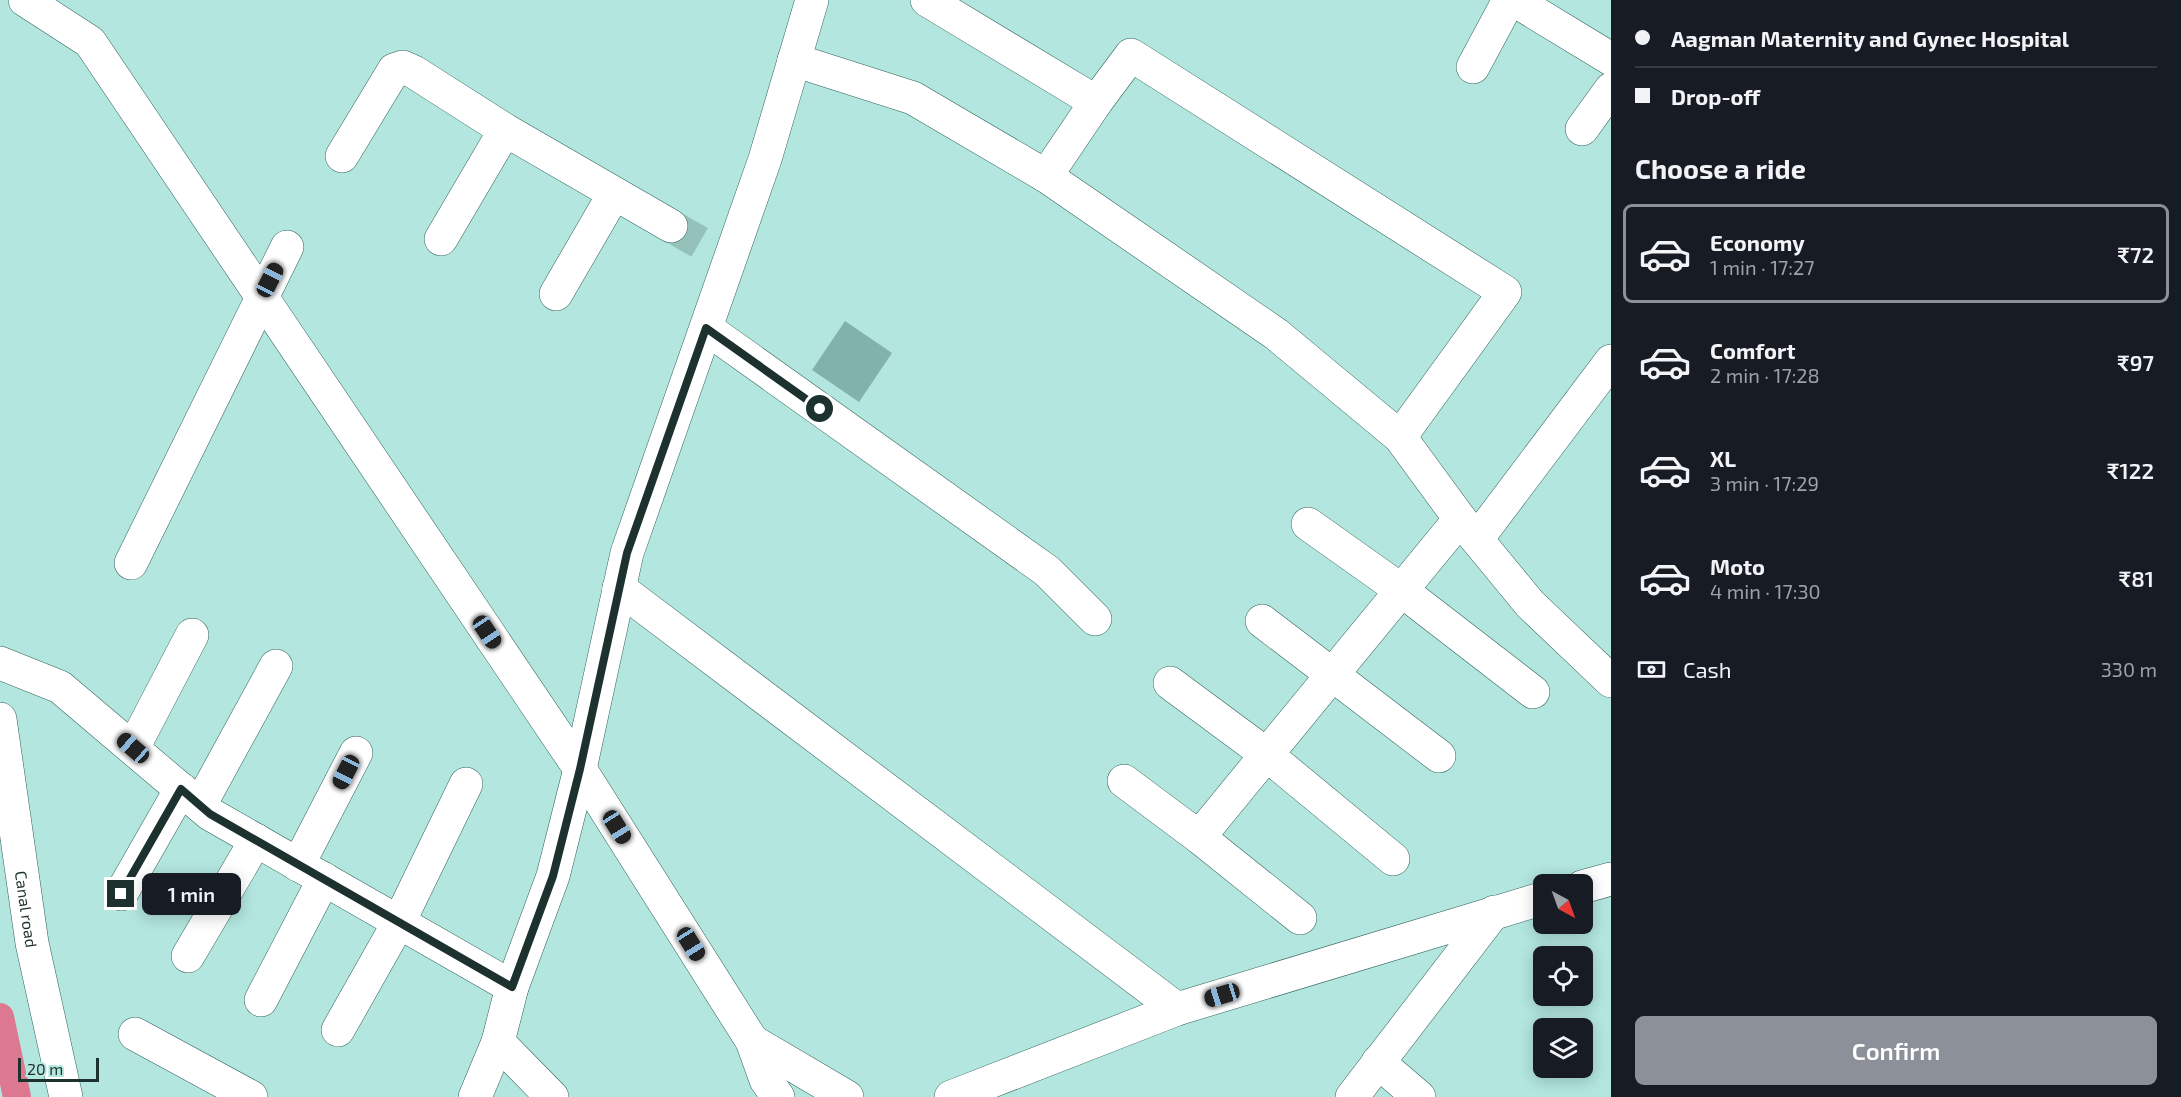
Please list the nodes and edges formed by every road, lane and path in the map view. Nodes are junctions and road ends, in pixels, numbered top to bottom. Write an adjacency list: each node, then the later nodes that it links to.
1 (25, 0): 20 (street)
2 (812, 0): 7 (street)
3 (927, 0): 10 (street)
4 (1509, 0): 8 (street)
5 (1514, 0): 6 (street)
6 (1611, 59)
7 (794, 60): 14 (street); 21 (street)
8 (1473, 67)
9 (1611, 89): 11 (street)
10 (1096, 102): 14 (street); 23 (street)
11 (1582, 129)
12 (505, 130): 13 (street); 15 (street); 17 (street)
13 (342, 156)
14 (1046, 176): 23 (street)
15 (614, 194): 16 (street); 19 (street)
16 (671, 226)
17 (441, 238)
18 (287, 247): 20 (street)
19 (556, 294)
20 (262, 297): 26 (street); 43 (street)
21 (706, 328): 27 (street); 29 (street)
22 (1611, 361): 25 (street)
23 (1400, 437): 25 (street)
24 (1308, 524): 28 (street)
25 (1468, 529): 28 (street); 35 (street)
26 (131, 563)
27 (619, 588): 43 (street); 61 (street)
28 (1401, 590): 34 (street); 37 (street)
29 (1095, 619)
30 (1262, 621): 34 (street)
31 (192, 636): 39 (street)
32 (0, 663): 39 (street)
33 (276, 666): 46 (street)
34 (1334, 675): 41 (street); 42 (street)
35 (1611, 681)
36 (1170, 683): 41 (street)
37 (1533, 692)
38 (0, 719): 67 (street, Canal road)
39 (133, 748): 46 (street)
40 (356, 753): 50 (street)
41 (1266, 754): 47 (street); 49 (street)
42 (1439, 756)
43 (580, 769): 59 (street); 64 (street)
44 (1124, 781): 47 (street)
45 (466, 784): 57 (street)
46 (190, 797): 48 (street); 53 (street)
47 (1198, 837): 56 (street)
48 (256, 840): 50 (street); 58 (street)
49 (1393, 859)
50 (311, 872): 57 (street); 60 (street)
51 (1611, 879): 52 (street)
52 (1593, 884)
53 (121, 894)
54 (1533, 901): 55 (street)
55 (1494, 912): 61 (street); 66 (street)
56 (1300, 918)
57 (399, 922): 59 (street); 62 (street)
58 (188, 956)
59 (512, 987): 65 (street)
60 (261, 1000)
61 (1177, 1009): 73 (street)
62 (338, 1030)
63 (135, 1034): 68 (street)
64 (752, 1041): 71 (street); 72 (street)
65 (498, 1042): 69 (street); 70 (street)
66 (1378, 1062): 74 (street); 75 (street)
67 (66, 1097)
68 (251, 1097)
69 (475, 1097)
70 (552, 1097)
71 (778, 1097)
72 (847, 1097)
73 (951, 1097)
74 (1352, 1097)
75 (1419, 1097)

